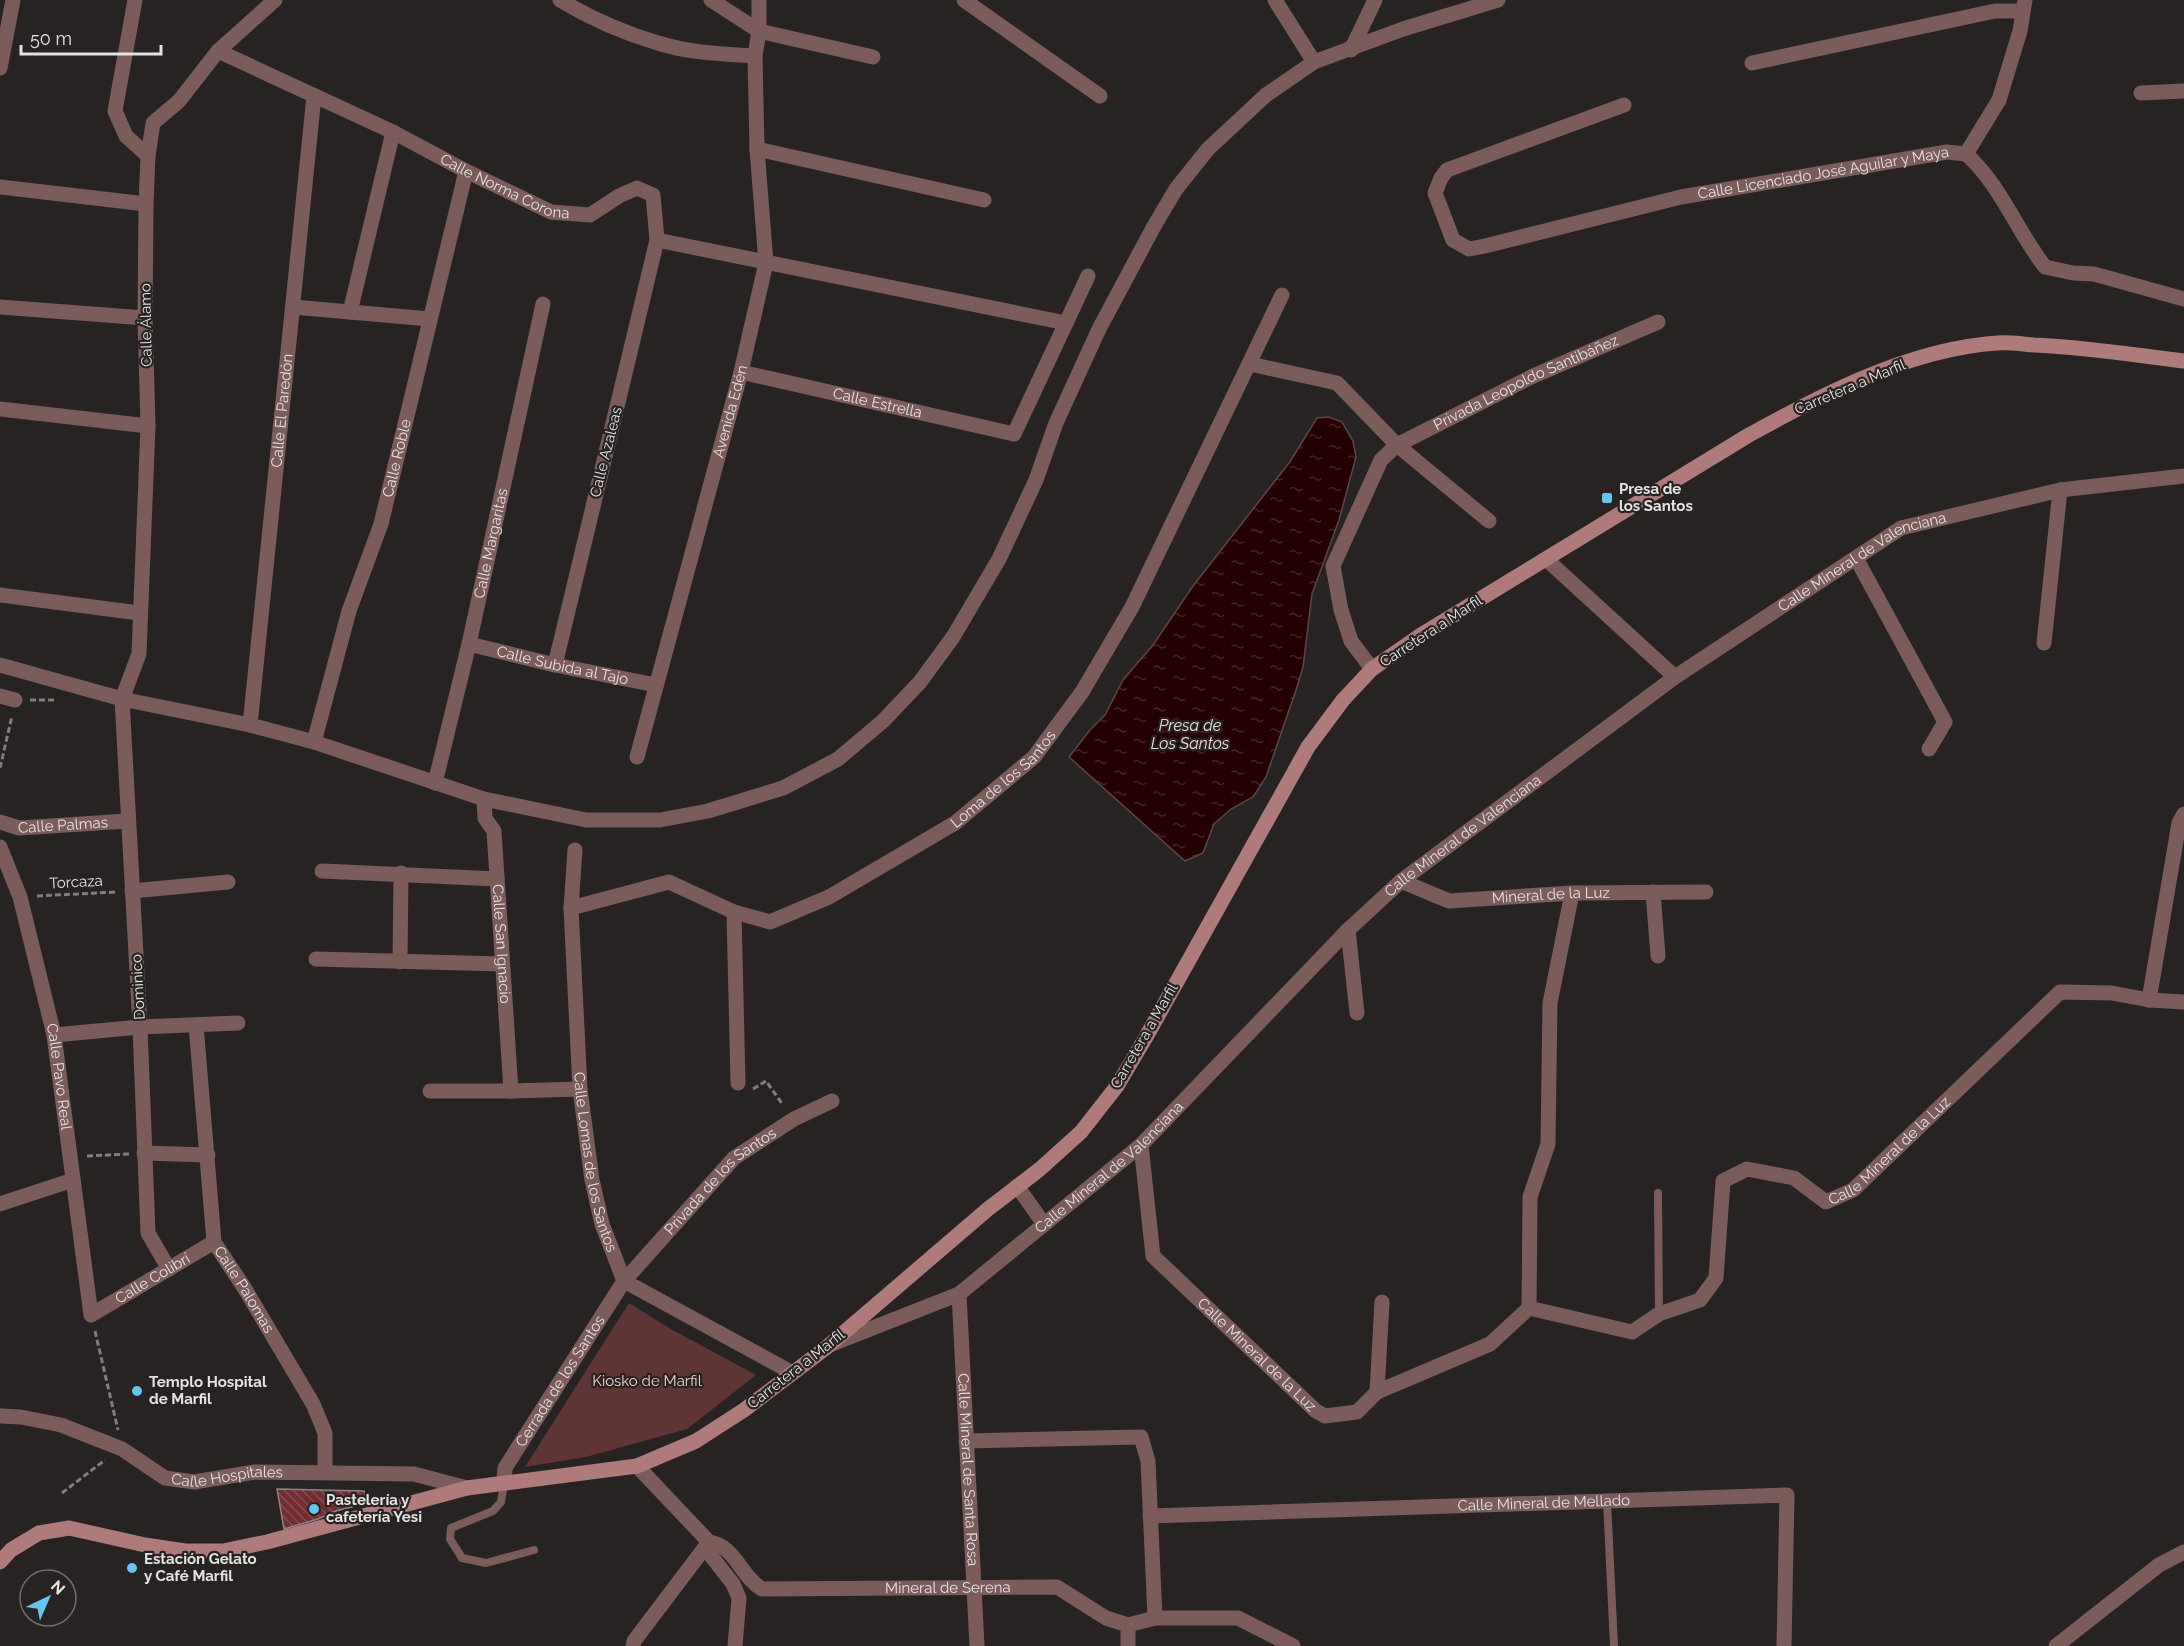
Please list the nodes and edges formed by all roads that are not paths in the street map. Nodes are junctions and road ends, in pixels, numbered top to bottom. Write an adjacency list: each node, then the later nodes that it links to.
1 (13, 0): 19 (street)
2 (135, 0): 28 (street)
3 (275, 0): 14 (street, Calle Álamo)
4 (560, 0): 15 (street)
5 (711, 0): 12 (street)
6 (759, 0): 12 (street, Avenida Edén)
7 (964, 0): 23 (street)
8 (1275, 0): 17 (street)
9 (1375, 0): 13 (street)
10 (1498, 0): 13 (street)
11 (2024, 6): 18 (street); 27 (street)
12 (759, 31): 15 (street, Avenida Edén); 16 (street)
13 (1351, 50): 17 (street)
14 (218, 51): 22 (street, Calle Norma Corona); 28 (street, Calle Álamo)
15 (755, 56): 26 (street, Avenida Edén)
16 (873, 57)
17 (1314, 62): 74 (street)
18 (1752, 63)
19 (0, 68)
20 (2184, 91): 21 (street)
21 (2141, 93)
22 (314, 96): 25 (street, Calle Norma Corona); 40 (street, Calle El Paredón)
23 (1100, 96)
24 (1624, 105): 27 (street, Calle Licenciado José Aguilar y Maya)
25 (393, 132): 29 (street, Calle Norma Corona); 41 (street)
26 (757, 149): 31 (street); 34 (street, Avenida Edén)
27 (1966, 154): 37 (street)
28 (148, 156): 32 (street, Calle Álamo)
29 (466, 171): 33 (street, Calle Norma Corona); 43 (street, Calle Roble)
30 (0, 187): 32 (street)
31 (984, 200)
32 (146, 204): 42 (street, Calle Álamo)
33 (657, 240): 34 (street); 62 (street, Calle Azaleas)
34 (766, 263): 45 (street); 48 (street, Avenida Edén)
35 (1088, 276): 45 (street)
36 (1282, 295): 47 (street, Loma de los Santos)
37 (2184, 299)
38 (543, 304): 60 (street, Calle Margaritas)
39 (0, 306): 42 (street)
40 (293, 307): 41 (street); 69 (street, Calle El Paredón)
41 (350, 312): 43 (street)
42 (145, 318): 50 (street, Calle Álamo)
43 (430, 319): 70 (street, Calle Roble)
44 (1658, 322): 51 (street, Privada Leopoldo Santibáñez)
45 (1066, 323): 48 (street, Calle Estrella)
46 (2184, 361): 56 (main road, Carretera a Marfil)
47 (1250, 364): 51 (street); 90 (street, Loma de los Santos)
48 (741, 372): 65 (street, Avenida Edén)
49 (0, 409): 50 (street)
50 (148, 426): 58 (street, Calle Álamo)
51 (1396, 445): 54 (street); 63 (street)
52 (2184, 476): 53 (street, Calle Mineral de Valenciana)
53 (2060, 490): 55 (street, Calle Mineral de Valenciana); 59 (street)
54 (1490, 521)
55 (1856, 558): 64 (street, Calle Mineral de Valenciana); 71 (street)
56 (1546, 559): 63 (main road, Carretera a Marfil); 64 (street)
57 (0, 595): 58 (street)
58 (139, 613): 67 (street, Calle Álamo)
59 (2044, 643)
60 (469, 644): 62 (street, Calle Subida al Tajo); 73 (street, Calle Margaritas)
61 (0, 665): 67 (street)
62 (555, 665): 65 (street, Calle Subida al Tajo)
63 (1372, 669): 112 (main road, Carretera a Marfil)
64 (1676, 677): 83 (street, Calle Mineral de Valenciana)
65 (656, 685): 72 (street, Avenida Edén)
66 (0, 696): 68 (street)
67 (122, 699): 69 (street); 76 (street, Dominico)
68 (15, 700)
69 (250, 725): 70 (street)
70 (314, 742): 73 (street)
71 (1929, 749)
72 (637, 757)
73 (435, 783): 74 (street)
74 (484, 799): 82 (street, Calle San Ignacio)
75 (2184, 814): 96 (street)
76 (128, 820): 77 (street, Calle Palmas); 85 (street, Dominico)
77 (0, 822)
78 (0, 847): 102 (street, Calle Pavo Real)
79 (575, 850): 89 (street, Calle Lomas de los Santos)
80 (322, 871): 81 (street)
81 (401, 873): 82 (street); 94 (street)
82 (496, 879): 95 (street, Calle San Ignacio)
83 (1401, 881): 88 (street, Mineral de la Luz); 91 (street, Calle Mineral de Valenciana)
84 (228, 882): 85 (street)
85 (132, 891): 101 (street, Dominico)
86 (1653, 892): 87 (street, Mineral de la Luz); 88 (street, Mineral de la Luz); 92 (street)
87 (1706, 892)
88 (1572, 893): 121 (street)
89 (571, 908): 90 (street, Loma de los Santos); 104 (street, Calle Lomas de los Santos)
90 (734, 912): 103 (street)
91 (1348, 930): 98 (street); 108 (street, Calle Mineral de Valenciana)
92 (1658, 956)
93 (316, 959): 94 (street)
94 (400, 962): 95 (street)
95 (502, 964): 106 (street, Calle San Ignacio)
96 (2149, 1000): 97 (street, Calle Mineral de la Luz); 122 (street, Calle Mineral de la Luz)
97 (2184, 1002)
98 (1357, 1012)
99 (238, 1023): 100 (street)
100 (196, 1025): 101 (street); 110 (street, Calle Palomas)
101 (140, 1027): 102 (street); 109 (street, Dominico)
102 (54, 1035): 111 (street, Calle Pavo Real)
103 (738, 1083)
104 (580, 1089): 106 (street); 118 (street, Calle Lomas de los Santos)
105 (430, 1091): 106 (street)
106 (511, 1091)
107 (832, 1101): 118 (street, Privada de los Santos)
108 (1141, 1145): 115 (street, Calle Mineral de Valenciana); 126 (street, Calle Mineral de la Luz)
109 (144, 1153): 110 (street); 117 (street, Dominico)
110 (208, 1155): 116 (street, Calle Palomas)
111 (73, 1180): 114 (street); 123 (street, Calle Pavo Real)
112 (1017, 1186): 115 (street); 124 (main road, Carretera a Marfil)
113 (1658, 1193): 122 (lane)
114 (0, 1204)
115 (1044, 1224): 119 (street, Calle Mineral de Valenciana)
116 (214, 1242): 117 (street, Calle Colibrí); 130 (street, Calle Palomas)
117 (169, 1269): 123 (street, Calle Colibrí)
118 (624, 1281): 125 (street); 131 (street, Cerrada de los Santos)
119 (959, 1294): 124 (street, Calle Mineral de Valenciana); 128 (street, Calle Mineral de Santa Rosa)
120 (1382, 1302): 126 (street)
121 (1529, 1308): 122 (street, Calle Mineral de la Luz); 126 (street, Calle Mineral de la Luz)
122 (1659, 1314)
123 (91, 1315)
124 (826, 1347): 125 (main road, Carretera a Marfil)
125 (791, 1372): 129 (main road, Carretera a Marfil)
126 (1377, 1392)
127 (0, 1416): 130 (street, Calle Hospitales)
128 (966, 1441): 134 (street); 139 (street, Calle Mineral de Santa Rosa)
129 (637, 1466): 131 (main road, Carretera a Marfil); 135 (street, Mineral de Serena)
130 (325, 1472): 132 (street, Calle Hospitales)
131 (504, 1483): 132 (main road, Carretera a Marfil); 136 (lane)
132 (467, 1488): 138 (main road, Carretera a Marfil)
133 (1607, 1501): 134 (street, Calle Mineral de Mellado); 147 (lane); 148 (street, Calle Mineral de Mellado)
134 (1150, 1516): 140 (street)
135 (707, 1545): 139 (street, Mineral de Serena); 142 (street); 143 (street)
136 (534, 1550)
137 (2184, 1552): 149 (street)
138 (0, 1562)
139 (975, 1587): 141 (street, Mineral de Serena); 144 (street, Calle Mineral de Santa Rosa)
140 (1155, 1618): 141 (street); 146 (street)
141 (1128, 1625): 145 (street)
142 (633, 1646)
143 (735, 1646)
144 (977, 1646)
145 (1128, 1646)
146 (1293, 1646)
147 (1614, 1646)
148 (1784, 1646)
149 (2056, 1646)

